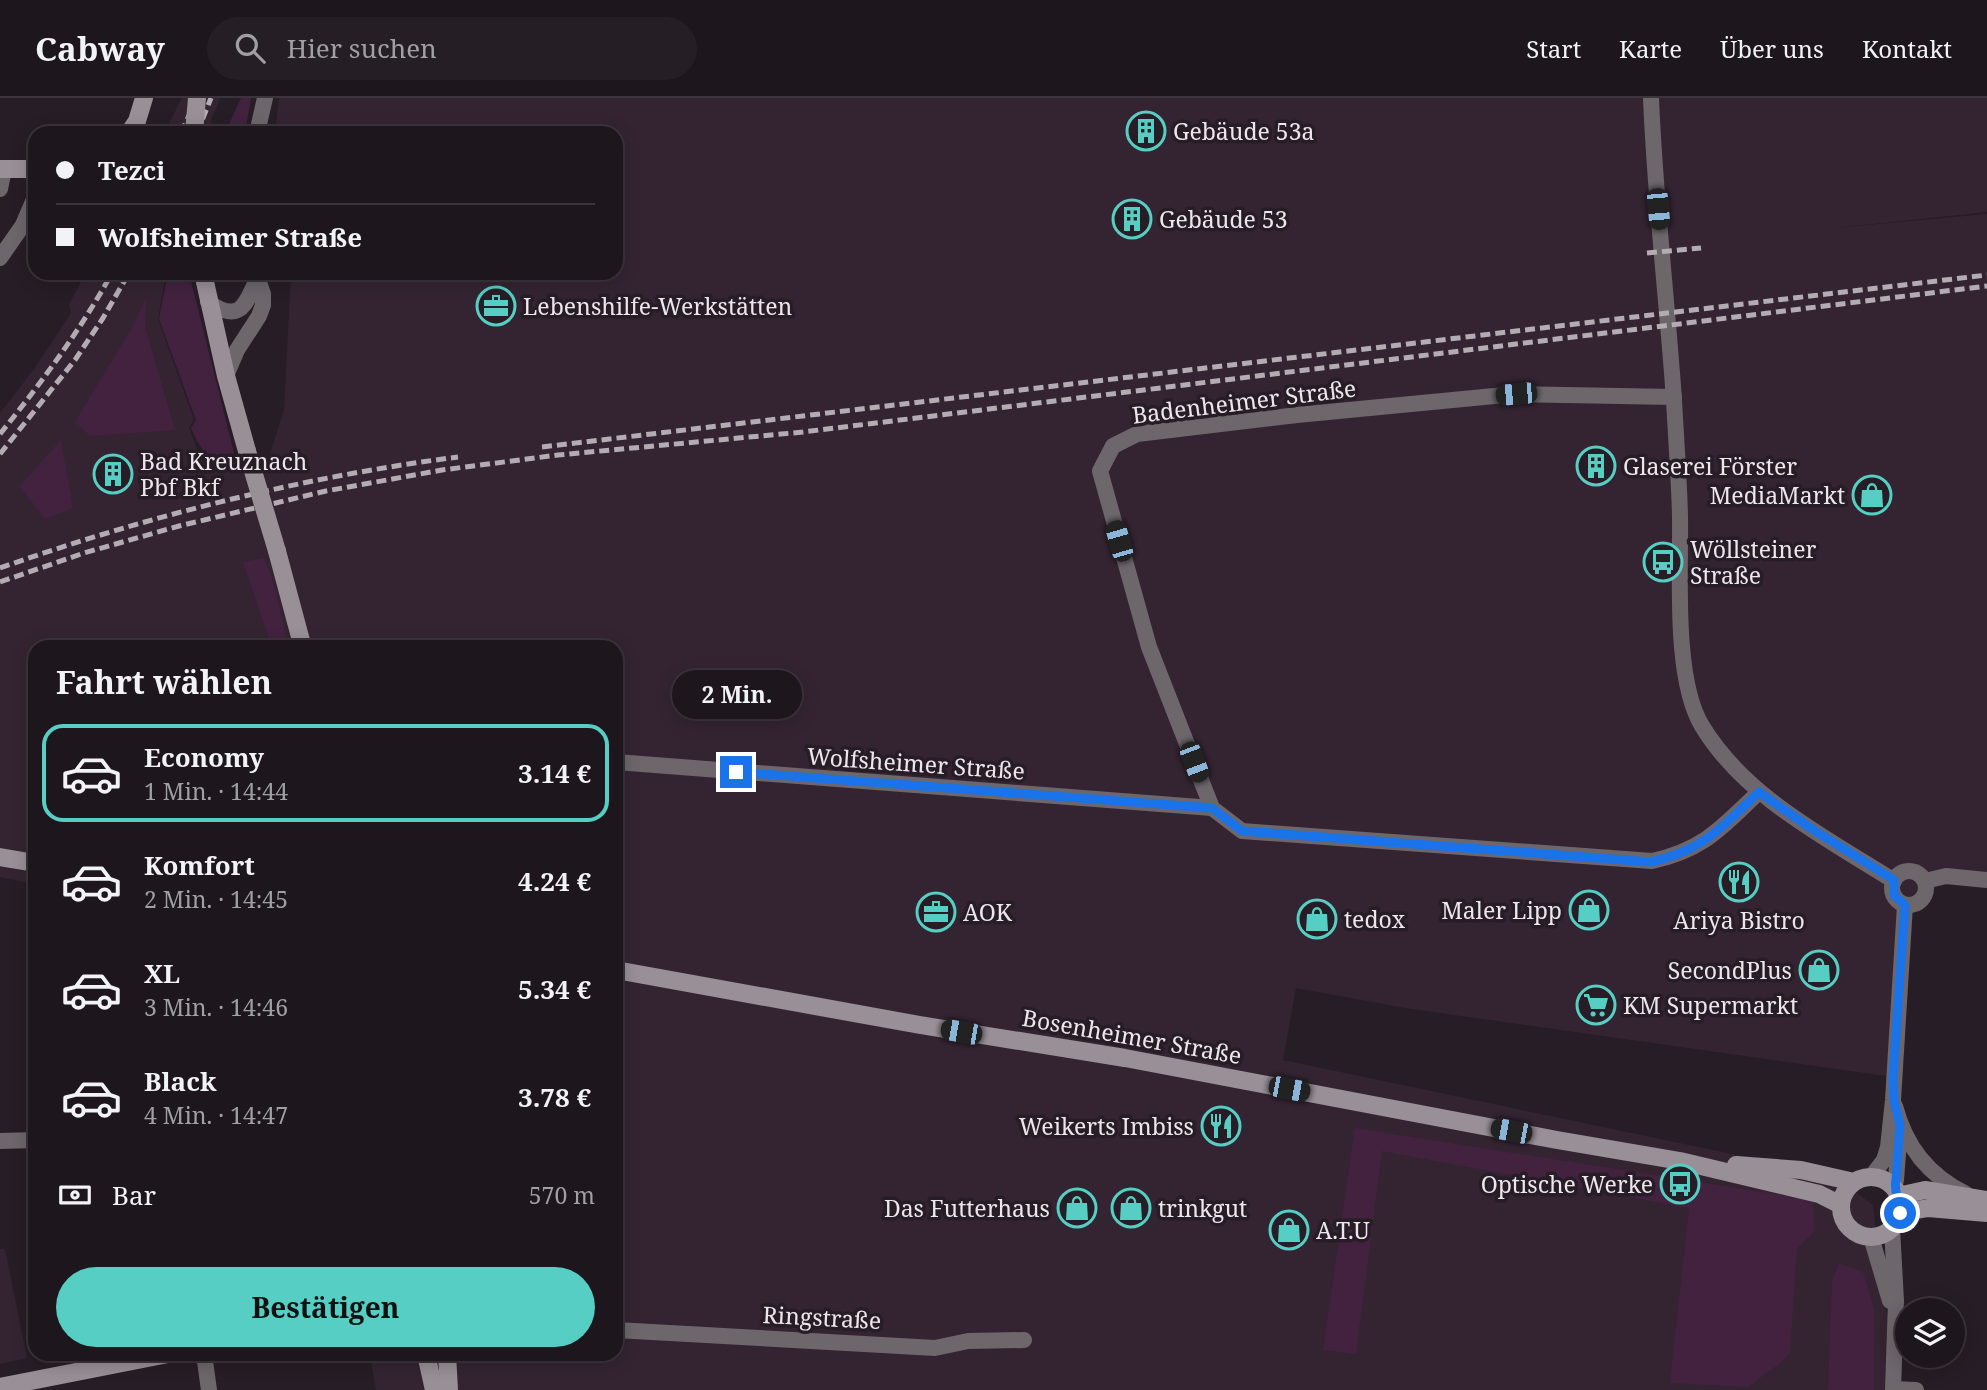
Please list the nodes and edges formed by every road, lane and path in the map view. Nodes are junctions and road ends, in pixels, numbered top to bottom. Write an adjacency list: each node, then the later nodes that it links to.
1 (144, 98): 5 (street)
2 (197, 98): 6 (street, bridge)
3 (265, 98): 7 (street)
4 (1651, 98): 17 (street)
5 (134, 126)
6 (195, 126)
7 (259, 126)
8 (2, 169): 9 (street); 10 (street)
9 (28, 169)
10 (0, 189)
11 (28, 214): 12 (street)
12 (0, 258)
13 (256, 280): 15 (street)
14 (258, 280): 16 (street)
15 (205, 287): 16 (street)
16 (226, 376): 18 (street, bridge)
17 (1674, 397): 20 (street); 21 (street, Badenheimer Straße)
18 (301, 640)
19 (623, 763): 21 (street, Wolfsheimer Straße)
20 (1759, 792): 21 (street); 24 (street)
21 (1212, 808)
22 (0, 857): 23 (street)
23 (28, 862)
24 (1894, 880): 26 (street); 27 (street)
25 (1987, 880): 26 (street)
26 (1925, 881): 27 (street)
27 (1905, 905): 29 (street)
28 (623, 971): 33 (street, Bosenheimer Straße)
29 (1894, 1100): 30 (street); 34 (street)
30 (1900, 1125): 35 (street); 37 (street)
31 (28, 1140): 32 (street)
32 (0, 1141)
33 (1680, 1161): 34 (street, Bosenheimer Straße); 36 (street, Bosenheimer Straße)
34 (1863, 1180): 36 (street); 37 (street)
35 (1979, 1198): 37 (street)
36 (1841, 1205): 39 (street)
37 (1896, 1206): 38 (street); 39 (street); 40 (street)
38 (1987, 1213)
39 (1871, 1237): 41 (street)
40 (1895, 1298)
41 (1895, 1328): 52 (street)
42 (623, 1330): 43 (street, Ringstraße)
43 (1024, 1340)
44 (132, 1361): 48 (street)
45 (205, 1361): 49 (street)
46 (428, 1361): 50 (street)
47 (447, 1361): 51 (street)
48 (0, 1387)
49 (209, 1390)
50 (434, 1390)
51 (449, 1390)
52 (1893, 1390): 53 (street)
53 (1916, 1390)

